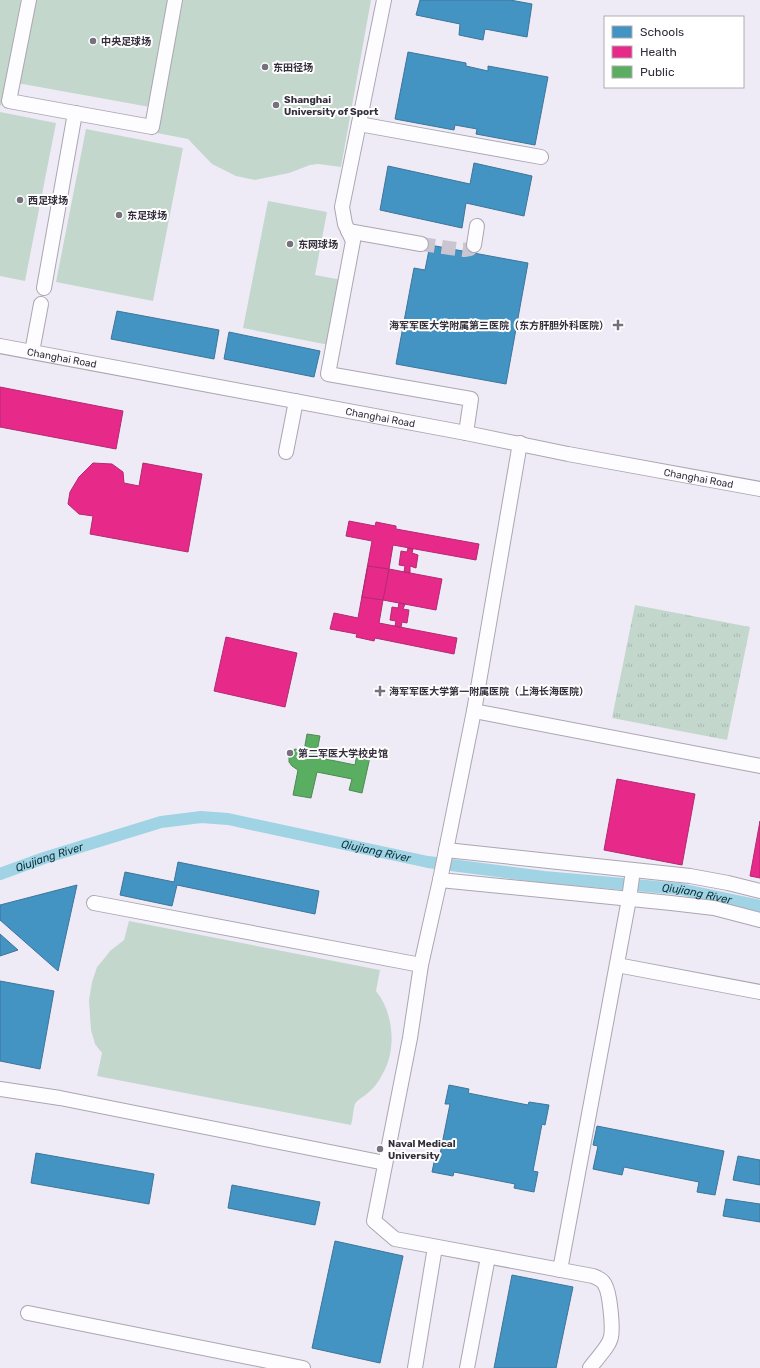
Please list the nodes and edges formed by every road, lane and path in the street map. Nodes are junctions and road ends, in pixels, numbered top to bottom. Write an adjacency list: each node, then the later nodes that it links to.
1 (28, 0): 4 (street)
2 (175, 0): 4 (street)
3 (384, 0): 5 (street)
4 (75, 113): 11 (street)
5 (359, 124): 6 (street); 8 (street)
6 (541, 157)
7 (477, 226): 10 (street)
8 (348, 231): 9 (street); 16 (street)
9 (421, 244)
10 (474, 245)
11 (44, 288)
12 (40, 304): 14 (street)
13 (0, 346): 14 (street, Changhai Road)
14 (32, 352): 15 (street, Changhai Road)
15 (296, 402): 16 (street, Changhai Road); 18 (street)
16 (466, 433): 17 (street, Changhai Road)
17 (520, 443): 19 (street, Changhai Road); 20 (street)
18 (286, 452)
19 (760, 489)
20 (474, 711): 21 (street); 22 (street)
21 (760, 766)
22 (445, 853): 23 (street); 24 (street)
23 (632, 874): 25 (street); 26 (street)
24 (441, 877): 26 (street); 29 (street)
25 (760, 891)
26 (629, 896): 28 (street); 30 (street)
27 (94, 903): 29 (street)
28 (760, 920)
29 (421, 965): 33 (street)
30 (617, 965): 31 (street); 36 (street)
31 (760, 992)
32 (0, 1089): 33 (street)
33 (386, 1163): 34 (street)
34 (435, 1247): 35 (street); 39 (street)
35 (488, 1256): 36 (street); 40 (street)
36 (560, 1270): 41 (street)
37 (28, 1313): 38 (street)
38 (303, 1368)
39 (415, 1368)
40 (467, 1368)
41 (590, 1368)

